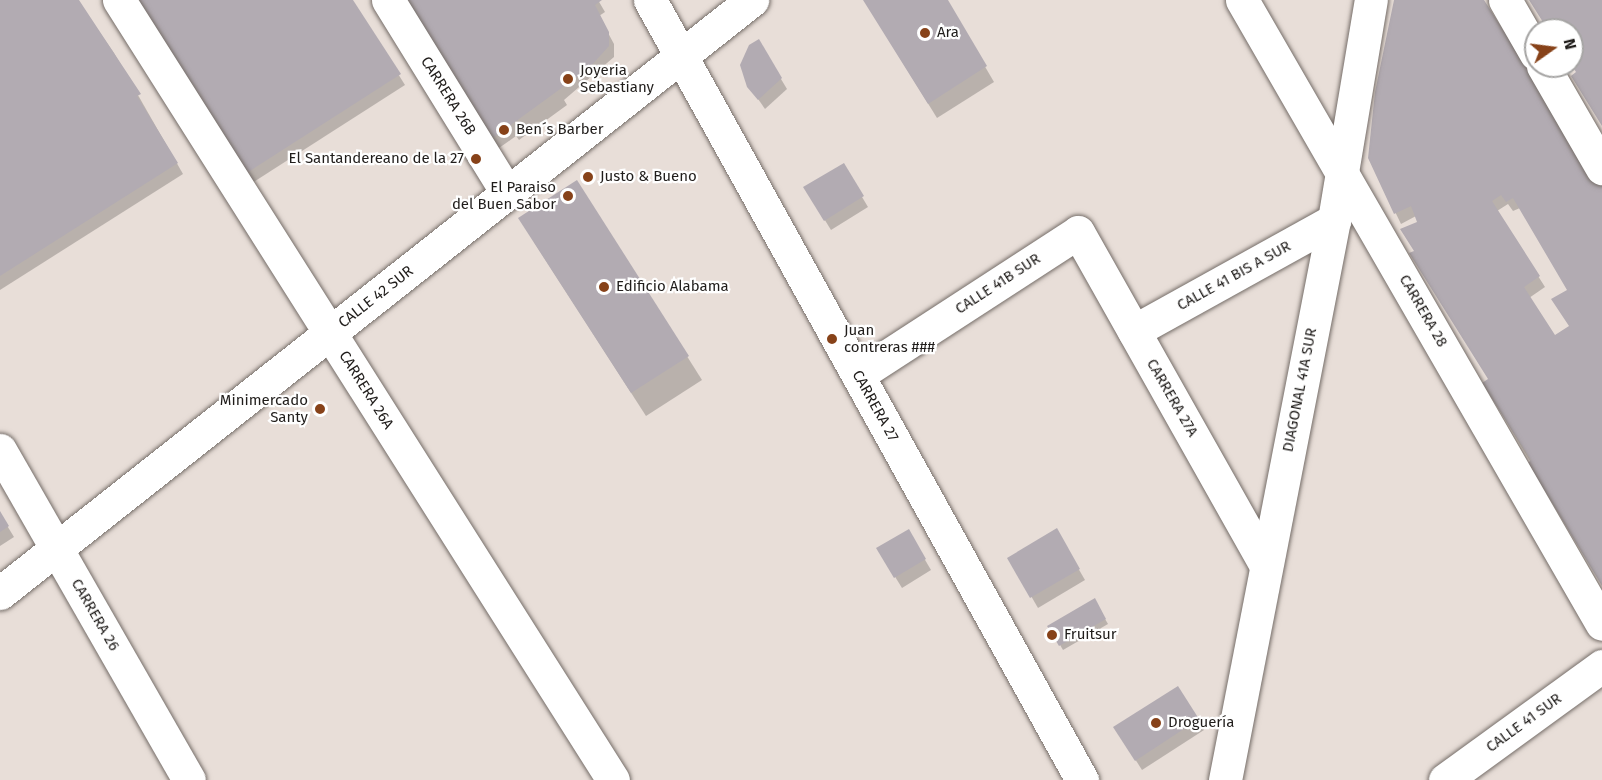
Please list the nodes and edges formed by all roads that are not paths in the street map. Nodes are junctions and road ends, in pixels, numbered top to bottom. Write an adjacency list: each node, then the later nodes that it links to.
1 (119, 0): 17 (street, CARRERA 26A)
2 (388, 0): 13 (street, CARRERA 26B)
3 (650, 0): 9 (street, CARRERA 27)
4 (752, 0): 9 (street, CALLE 42 SUR)
5 (1242, 0): 12 (street, CARRERA 28)
6 (1371, 0): 12 (street, DIAGONAL 41A SUR)
7 (1505, 0): 8 (street)
8 (1524, 33)
9 (681, 55): 13 (street, CALLE 42 SUR); 18 (street, CARRERA 27)
10 (1550, 78): 11 (street)
11 (1602, 168)
12 (1342, 170): 14 (street, DIAGONAL 41A SUR); 23 (street, CARRERA 28)
13 (507, 193): 17 (street, CALLE 42 SUR)
14 (1334, 220): 16 (street, CALLE 41 BIS A SUR); 21 (street, DIAGONAL 41A SUR)
15 (1078, 232): 16 (street, CARRERA 27A); 18 (street, CALLE 41B SUR)
16 (1134, 331): 21 (street, CARRERA 27A)
17 (330, 333): 20 (street, CALLE 42 SUR); 26 (street, CARRERA 26A)
18 (858, 375): 27 (street, CARRERA 27)
19 (0, 450): 20 (street, CARRERA 26)
20 (56, 548): 22 (street, CALLE 42 SUR); 25 (street, CARRERA 26)
21 (1266, 565): 28 (street, DIAGONAL 41A SUR)
22 (0, 593)
23 (1602, 624)
24 (1602, 666): 29 (street, CALLE 41 SUR)
25 (189, 780)
26 (613, 780)
27 (1082, 780)
28 (1225, 780)
29 (1445, 780)

